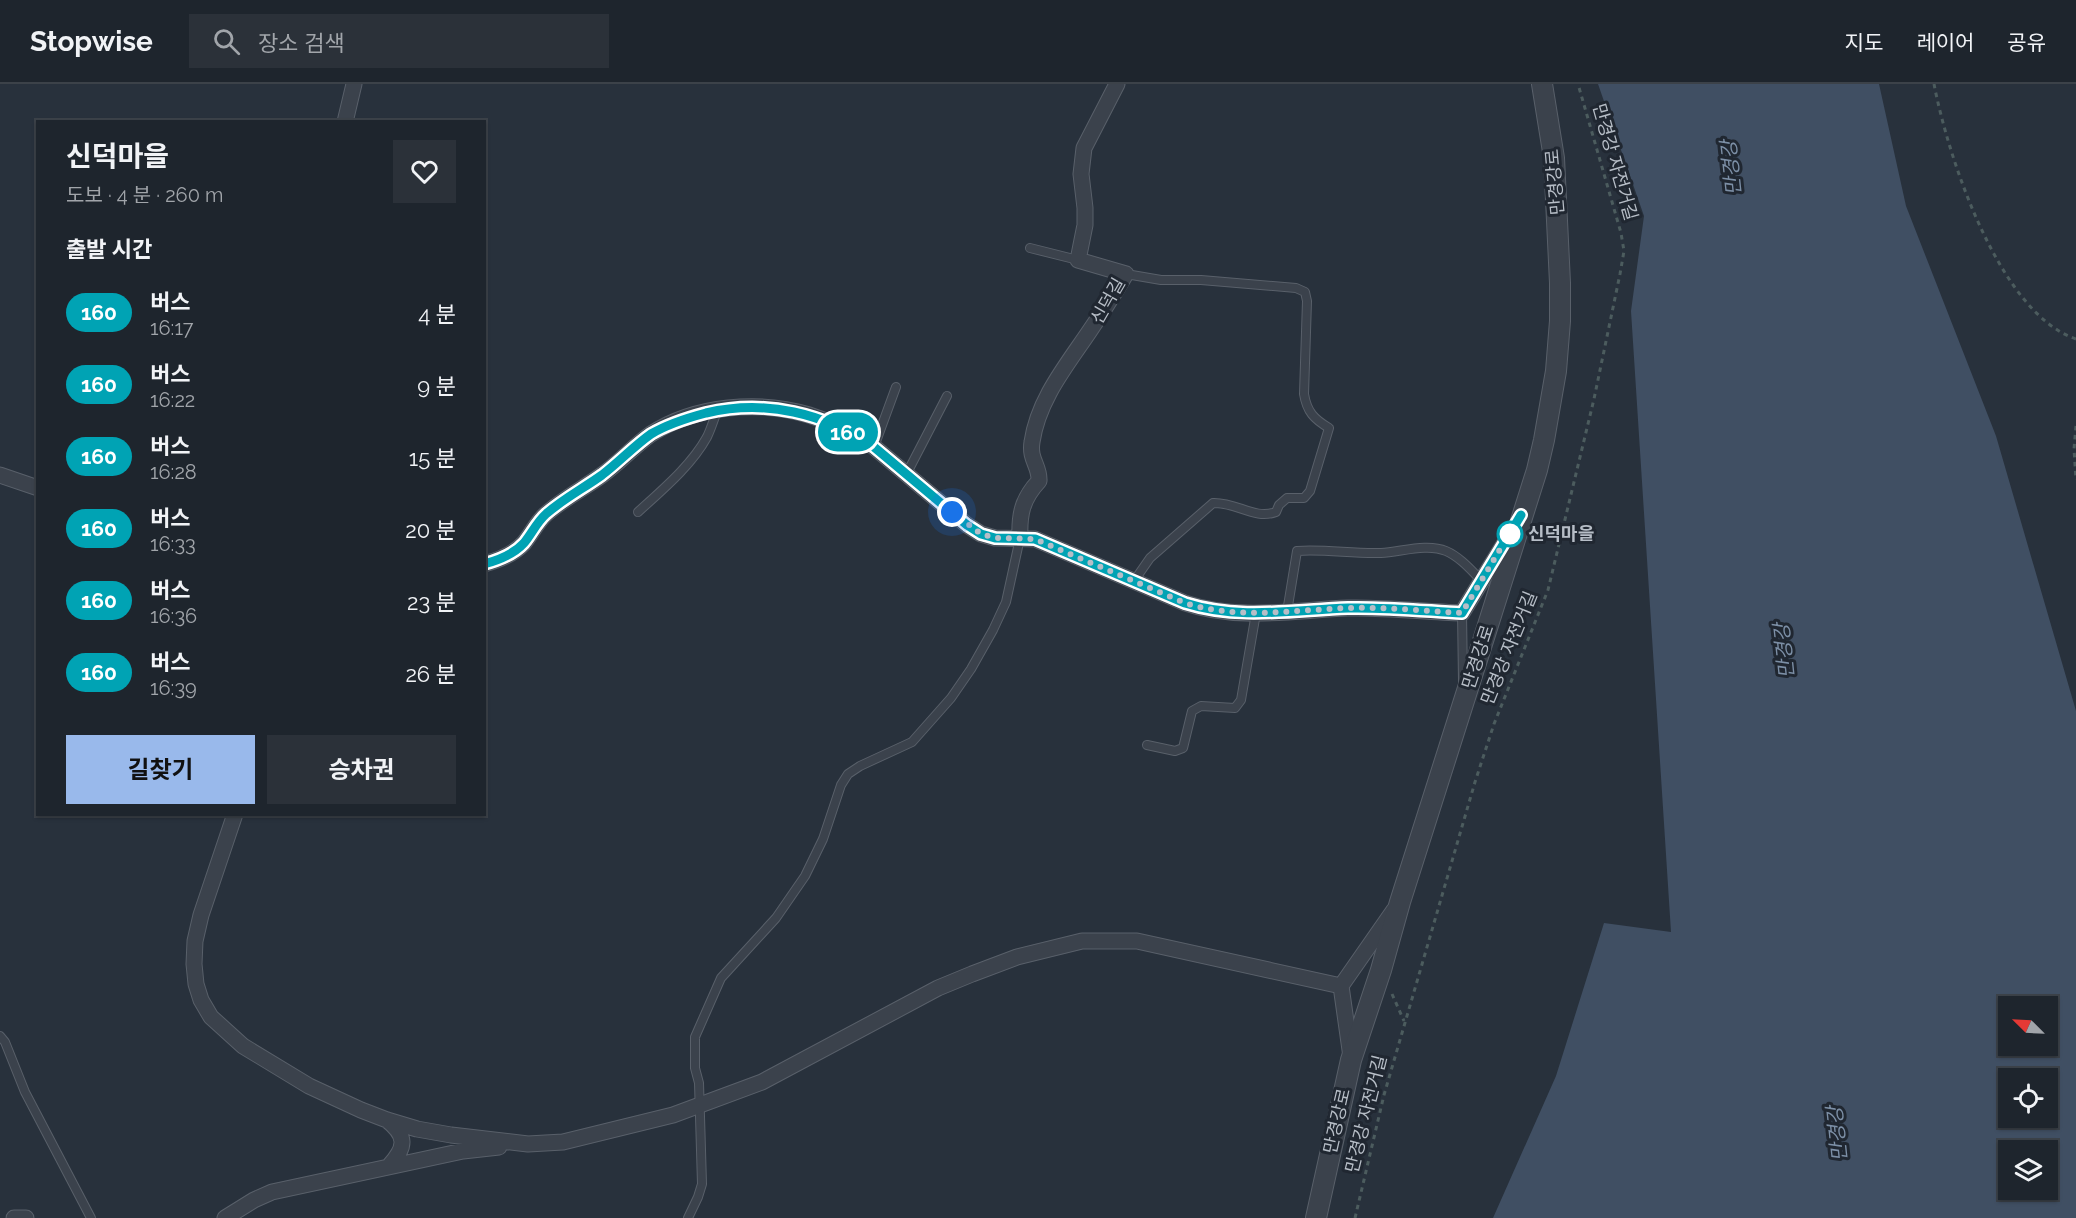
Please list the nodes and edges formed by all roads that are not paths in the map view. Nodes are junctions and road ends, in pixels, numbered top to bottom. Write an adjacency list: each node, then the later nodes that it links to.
1 (354, 84): 4 (street)
2 (1117, 84): 6 (street)
3 (1542, 84): 16 (street, 만경강로)
4 (345, 120)
5 (1030, 248): 6 (lane)
6 (1078, 260): 7 (street, 신덕길)
7 (1126, 274): 17 (street, 신덕길); 20 (lane)
8 (896, 387): 11 (lane)
9 (947, 396): 12 (lane)
10 (717, 411): 11 (street); 15 (lane); 18 (street)
11 (874, 447): 12 (street)
12 (907, 473): 17 (street)
13 (0, 475): 14 (street)
14 (36, 487)
15 (638, 513)
16 (1521, 515): 19 (street); 24 (street, 만경강로)
17 (1020, 538): 20 (street); 31 (lane)
18 (486, 563)
19 (1482, 580): 21 (lane); 23 (street)
20 (1134, 581): 22 (street)
21 (1287, 612): 22 (street); 23 (street)
22 (1256, 613): 25 (lane)
23 (1462, 613): 24 (lane)
24 (1463, 702): 27 (street, 만경강로)
25 (1147, 745)
26 (234, 816): 32 (street)
27 (1400, 903): 28 (street); 30 (street, 만경강로)
28 (1341, 986): 30 (street); 31 (street)
29 (0, 1036): 37 (lane)
30 (1351, 1060): 40 (street, 만경강로)
31 (699, 1106): 33 (street); 39 (lane)
32 (387, 1120): 33 (street); 34 (street)
33 (528, 1144): 34 (street)
34 (390, 1166): 38 (street)
35 (14, 1218): 36 (street)
36 (26, 1218)
37 (91, 1218)
38 (225, 1218)
39 (688, 1218)
40 (1316, 1218)

